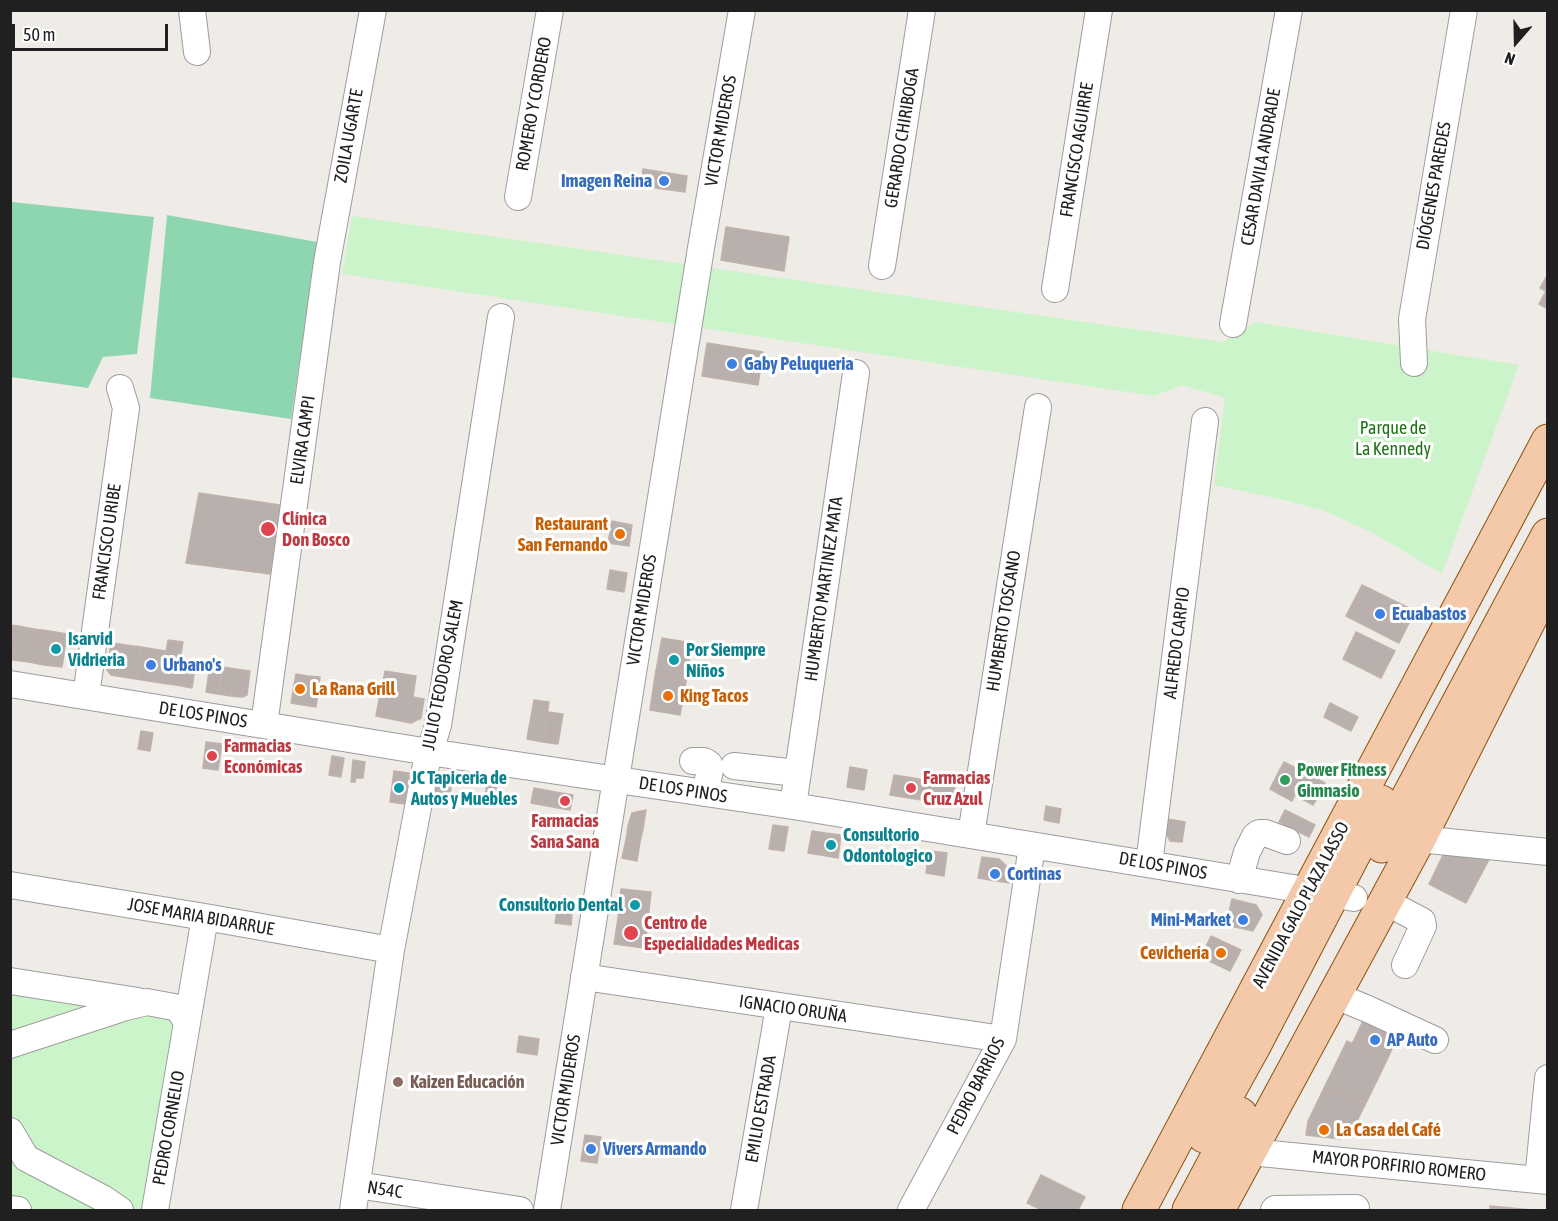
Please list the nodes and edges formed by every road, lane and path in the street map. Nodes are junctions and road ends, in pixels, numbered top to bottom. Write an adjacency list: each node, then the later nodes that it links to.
1 (192, 10): 9 (street)
2 (373, 10): 11 (street, ZOILA UGARTE)
3 (550, 10): 10 (street, ROMERO Y CORDERO)
4 (742, 10): 32 (street, VICTOR MIDEROS)
5 (922, 10): 12 (street, GERARDO CHIRIBOGA)
6 (1099, 10): 13 (street, FRANCISCO AGUIRRE)
7 (1289, 10): 15 (street, CESAR DAVILA ANDRADE)
8 (1464, 10): 16 (street, DIÓGENES PAREDES)
9 (197, 52)
10 (518, 197)
11 (327, 262): 27 (street, ELVIRA CAMPI)
12 (882, 266)
13 (1055, 290)
14 (501, 317): 28 (street, JULIO TEODORO SALEM)
15 (1233, 324)
16 (1414, 363)
17 (856, 373): 31 (street, HUMBERTO MARTINEZ MATA)
18 (120, 388): 26 (street, FRANCISCO URIBE)
19 (1038, 406): 35 (street, HUMBERTO TOSCANO)
20 (1205, 421): 40 (street, ALFREDO CARPIO)
21 (1548, 441): 43 (main road, AVENIDA GALO PLAZA LASSO)
22 (1548, 488): 43 (main road, AVENIDA GALO PLAZA LASSO)
23 (1548, 535): 43 (main road, AVENIDA GALO PLAZA LASSO)
24 (1547, 586): 36 (main road, AVENIDA GALO PLAZA LASSO)
25 (10, 684): 26 (street, DE LOS PINOS)
26 (86, 696): 27 (street, DE LOS PINOS)
27 (264, 725): 28 (street, DE LOS PINOS)
28 (429, 752): 32 (street, DE LOS PINOS); 45 (street, JULIO TEODORO SALEM)
29 (693, 760): 33 (street)
30 (734, 766): 31 (street)
31 (797, 773): 34 (street, HUMBERTO MARTINEZ MATA)
32 (615, 780): 33 (street, DE LOS PINOS); 47 (street, VICTOR MIDEROS)
33 (705, 793): 34 (street, DE LOS PINOS)
34 (793, 806): 35 (street, DE LOS PINOS)
35 (971, 835): 38 (street, DE LOS PINOS)
36 (1419, 839): 39 (street); 43 (main road, AVENIDA GALO PLAZA LASSO)
37 (1287, 841): 41 (street)
38 (1032, 846): 40 (street, DE LOS PINOS); 53 (street, PEDRO BARRIOS)
39 (1548, 852)
40 (1149, 864): 41 (street, DE LOS PINOS)
41 (1239, 880): 43 (street, DE LOS PINOS)
42 (10, 885): 44 (street, JOSE MARIA BIDARRUE)
43 (1345, 896): 46 (street, DE LOS PINOS); 49 (main road, AVENIDA GALO PLAZA LASSO); 72 (main road, AVENIDA GALO PLAZA LASSO); 73 (main road, AVENIDA GALO PLAZA LASSO); 74 (main road, AVENIDA GALO PLAZA LASSO)
44 (205, 917): 45 (street, JOSE MARIA BIDARRUE); 52 (street, PEDRO CORNELIO)
45 (391, 950): 61 (street, JULIO TEODORO SALEM)
46 (1405, 965)
47 (584, 977): 51 (street, IGNACIO ORUÑA); 69 (street, VICTOR MIDEROS)
48 (10, 981): 50 (street)
49 (1334, 995): 54 (street); 58 (main road, AVENIDA GALO PLAZA LASSO)
50 (147, 1002): 52 (street); 55 (street)
51 (778, 1007): 53 (street, IGNACIO ORUÑA); 70 (street, EMILIO ESTRADA)
52 (185, 1034): 66 (street, PEDRO CORNELIO)
53 (1003, 1039): 71 (street, PEDRO BARRIOS)
54 (1435, 1040)
55 (10, 1045)
56 (1548, 1078): 60 (street)
57 (10, 1131): 59 (street)
58 (1250, 1152): 60 (street, MAYOR PORFIRIO ROMERO); 75 (main road, AVENIDA GALO PLAZA LASSO)
59 (18, 1161): 65 (street)
60 (1543, 1181)
61 (357, 1185): 67 (street, JULIO TEODORO SALEM); 68 (street, N54C)
62 (1356, 1208): 76 (street)
63 (10, 1209): 64 (street)
64 (18, 1210)
65 (120, 1210)
66 (155, 1210)
67 (353, 1210)
68 (520, 1210)
69 (547, 1210)
70 (744, 1210)
71 (911, 1210)
72 (1139, 1210)
73 (1163, 1210)
74 (1189, 1210)
75 (1218, 1210)
76 (1274, 1210)

